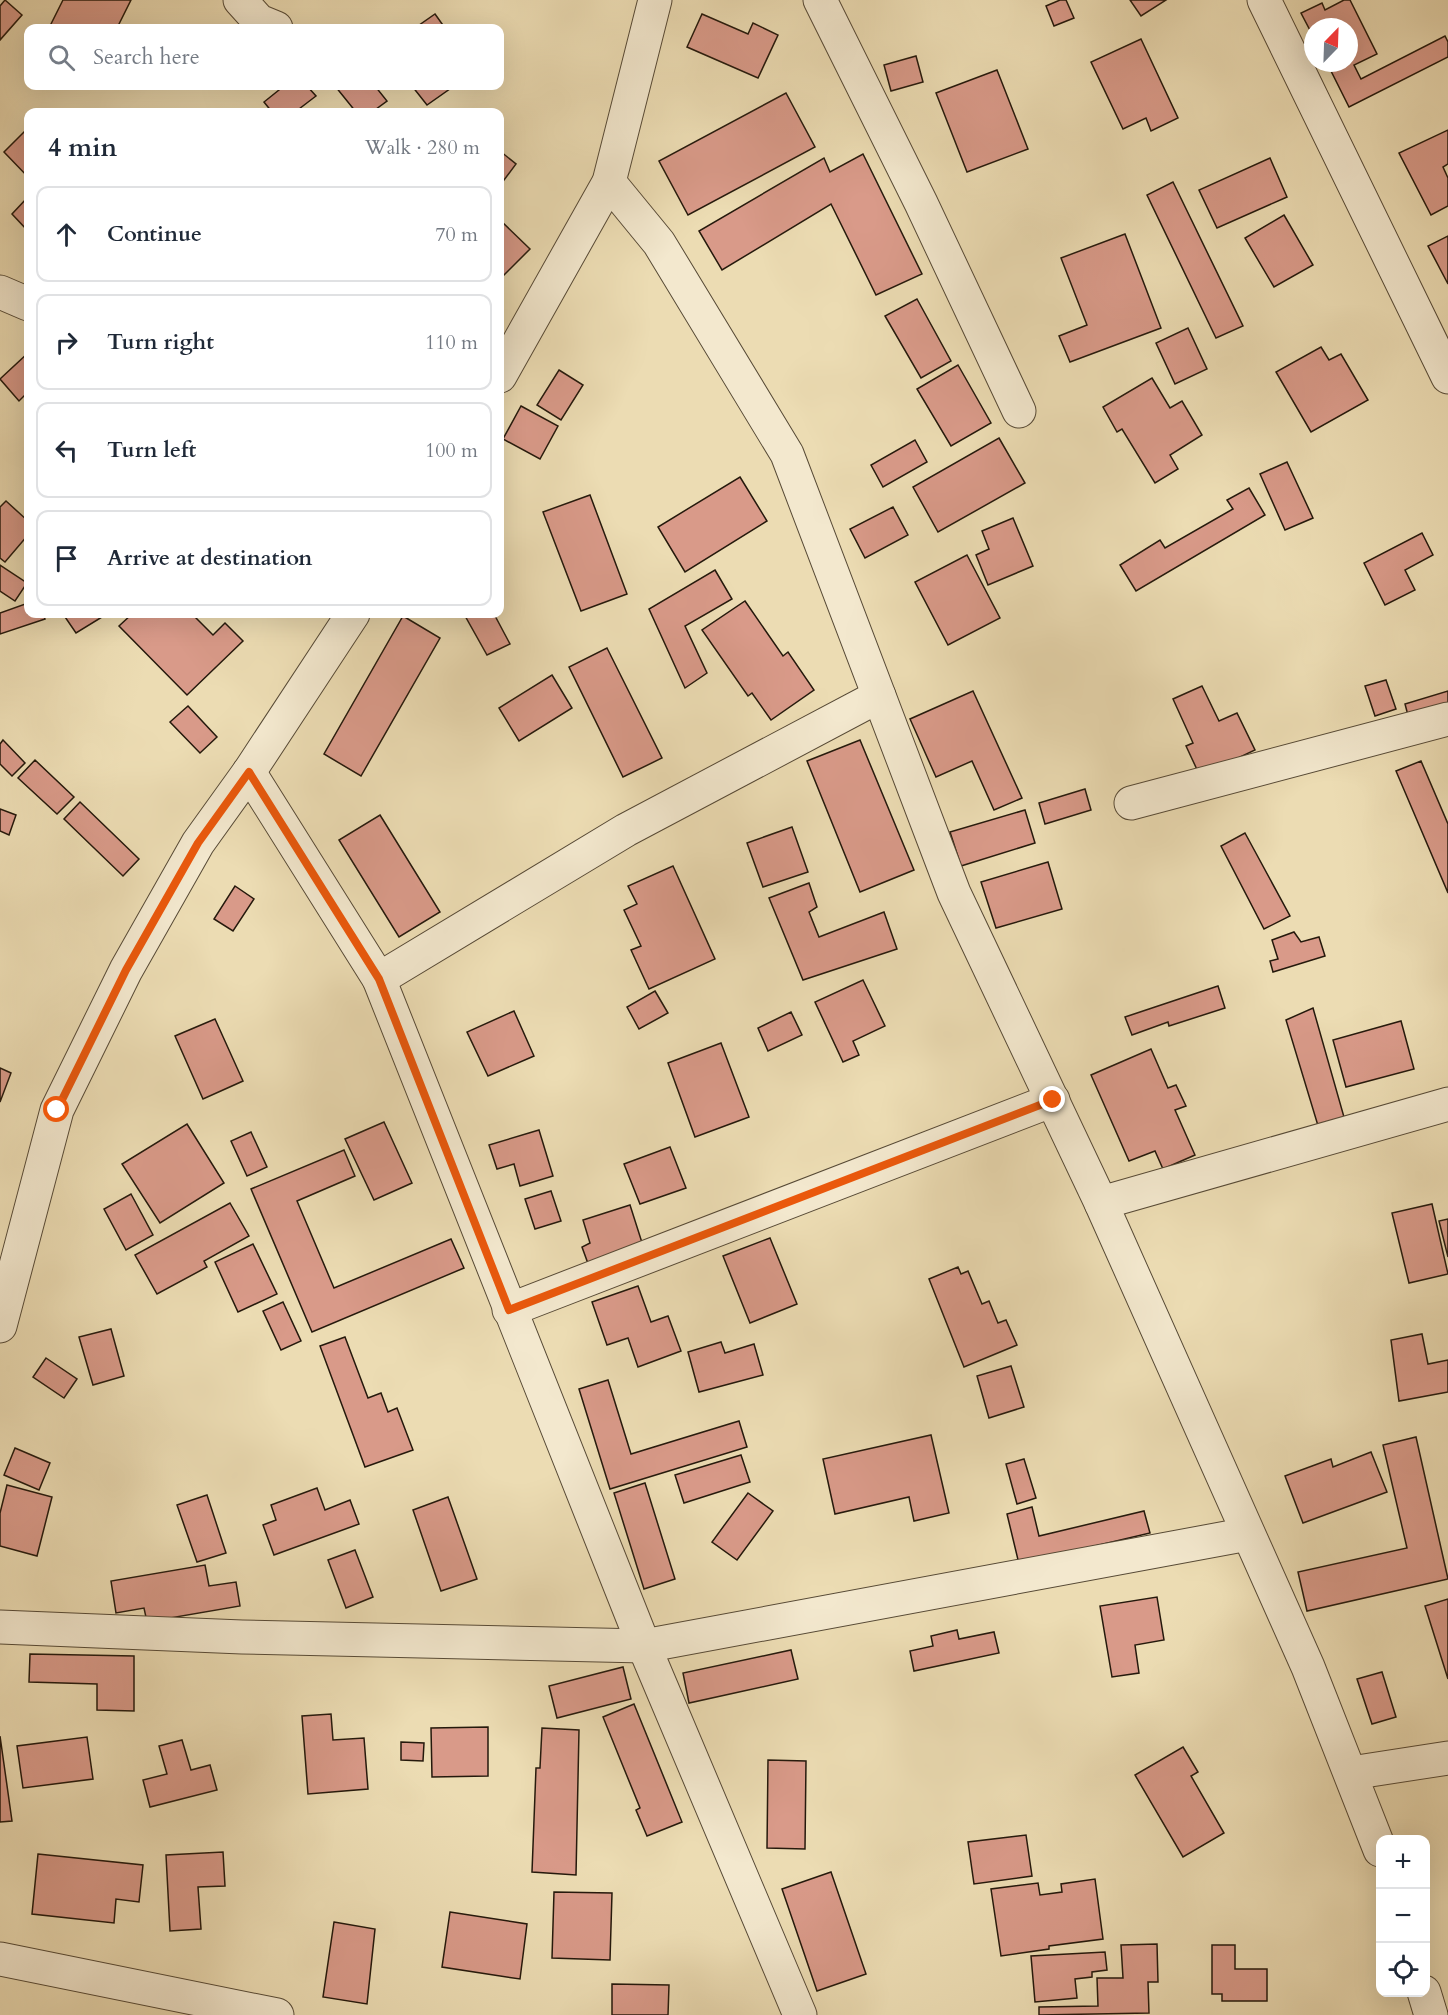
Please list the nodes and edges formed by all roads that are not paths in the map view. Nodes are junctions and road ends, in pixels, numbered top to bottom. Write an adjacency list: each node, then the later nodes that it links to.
1 (240, 0): 5 (street)
2 (655, 0): 6 (street)
3 (820, 0): 11 (street)
4 (1264, 0): 10 (street)
5 (266, 24)
6 (609, 182): 9 (street); 13 (street)
7 (0, 292): 8 (street)
8 (24, 302)
9 (504, 369)
10 (1448, 377)
11 (1019, 411)
12 (350, 618): 15 (street)
13 (879, 696): 17 (street); 18 (street)
14 (1448, 719): 16 (street)
15 (249, 772): 17 (street); 22 (street)
16 (1131, 803)
17 (379, 979): 21 (street)
18 (1053, 1100): 20 (street); 21 (street)
19 (1448, 1104): 20 (street)
20 (1101, 1203): 23 (street)
21 (509, 1310): 25 (street)
22 (0, 1326)
23 (1248, 1534): 25 (street); 27 (street)
24 (0, 1627): 25 (street)
25 (644, 1646): 32 (street)
26 (1448, 1758): 27 (street)
27 (1350, 1773): 28 (street)
28 (1376, 1840)
29 (0, 1959): 31 (street)
30 (1426, 1997): 33 (street)
31 (277, 2015)
32 (800, 2015)
33 (1431, 2015)

